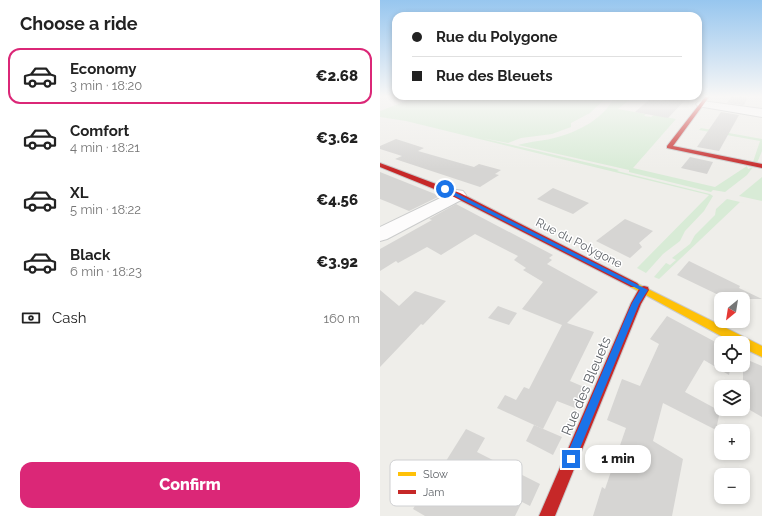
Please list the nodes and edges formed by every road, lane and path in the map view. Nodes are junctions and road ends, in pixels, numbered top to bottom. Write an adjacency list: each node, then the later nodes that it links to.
1 (689, 121): 3 (street)
2 (380, 165): 4 (street, Rue du Polygone)
3 (762, 166)
4 (457, 195): 5 (street); 6 (street, Rue du Polygone)
5 (380, 235)
6 (644, 290): 7 (street, Rue du Polygone); 8 (street, Rue des Bleuets)
7 (762, 352)
8 (547, 516)

